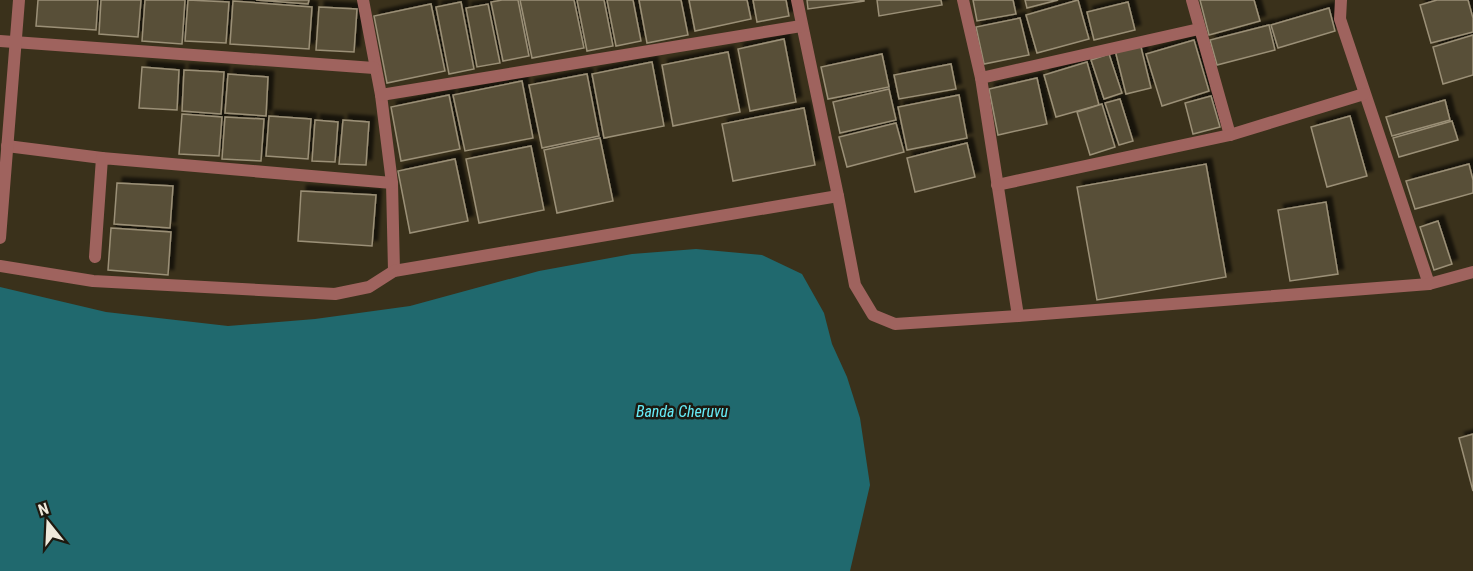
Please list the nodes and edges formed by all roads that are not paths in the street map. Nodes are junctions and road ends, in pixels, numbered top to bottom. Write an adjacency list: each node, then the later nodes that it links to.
1 (19, 0): 10 (street)
2 (363, 0): 11 (street)
3 (797, 0): 7 (street)
4 (963, 0): 12 (street)
5 (1192, 0): 8 (street)
6 (1341, 0): 13 (street)
7 (801, 26): 14 (street); 20 (street)
8 (1199, 29): 12 (street); 15 (street)
9 (0, 41): 10 (street)
10 (15, 42): 11 (street); 16 (street)
11 (374, 69): 14 (street)
12 (981, 78): 19 (street)
13 (1364, 94): 15 (street); 26 (street)
14 (381, 95): 18 (street)
15 (1230, 135): 19 (street)
16 (7, 146): 17 (street); 21 (street)
17 (102, 158): 18 (street); 22 (street)
18 (392, 183): 24 (street)
19 (998, 185): 27 (street)
20 (838, 196): 24 (street); 27 (street)
21 (0, 238)
22 (95, 257)
23 (0, 266): 24 (street)
24 (394, 272)
25 (1473, 272): 26 (street)
26 (1429, 284): 27 (street)
27 (1018, 316)

